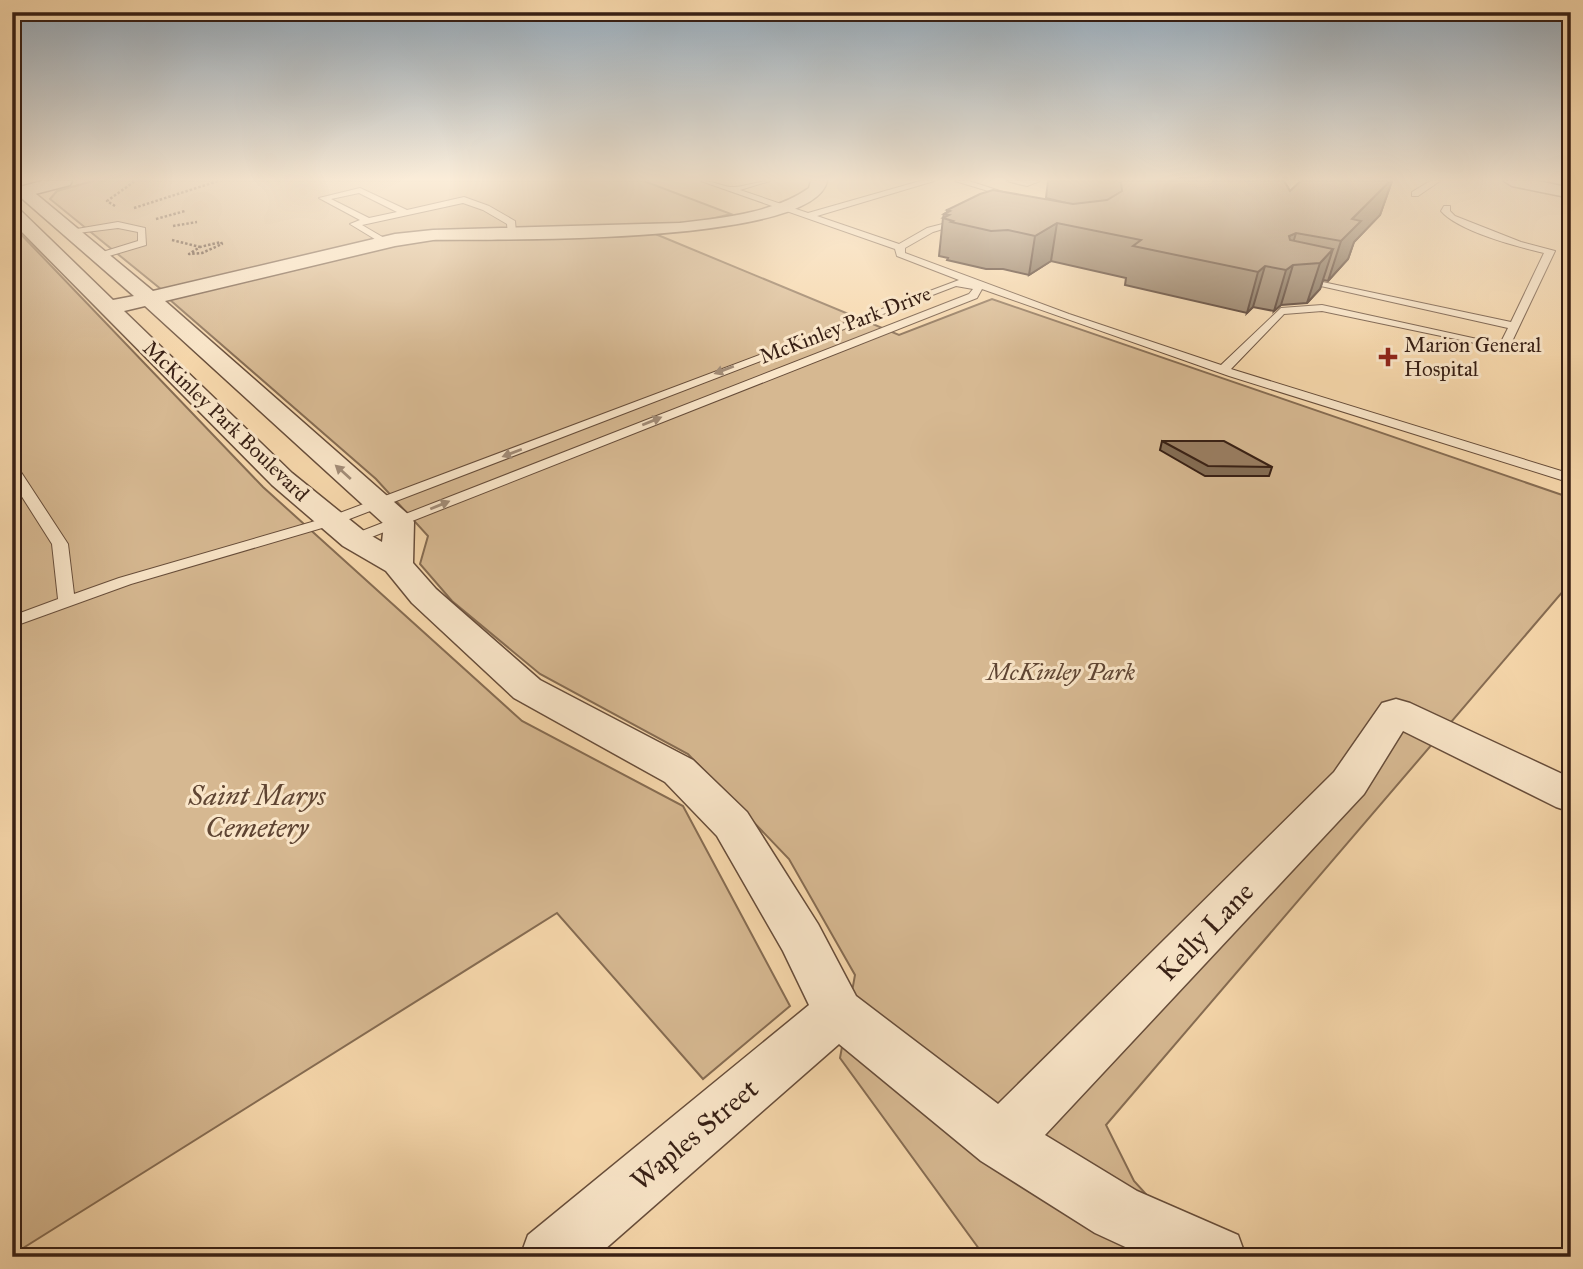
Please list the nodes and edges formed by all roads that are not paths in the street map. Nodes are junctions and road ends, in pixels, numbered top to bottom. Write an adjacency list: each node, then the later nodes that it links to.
1 (48, 240): 12 (street, McKinley Park Boulevard)
2 (81, 240): 11 (street, McKinley Park Boulevard)
3 (143, 240): 11 (lane)
4 (383, 240): 9 (lane)
5 (398, 240): 9 (street)
6 (880, 240): 10 (lane)
7 (914, 240): 10 (lane)
8 (1508, 240): 17 (lane)
9 (386, 242): 15 (street)
10 (900, 247): 14 (lane)
11 (99, 256): 12 (street); 15 (street, McKinley Park Boulevard)
12 (65, 264): 16 (street, McKinley Park Boulevard)
13 (1283, 276): 17 (lane)
14 (972, 283): 18 (lane); 21 (lane, McKinley Park Drive, one-way to 21); 23 (lane, McKinley Park Drive, one-way to 14)
15 (149, 298): 16 (street); 21 (street, McKinley Park Boulevard, one-way to 15)
16 (108, 308): 22 (street, McKinley Park Boulevard)
17 (1514, 326): 18 (lane)
18 (1223, 370): 20 (lane)
19 (12, 469): 24 (lane)
20 (1571, 479)
21 (378, 504): 22 (lane, McKinley Park Drive); 23 (street, McKinley Park Boulevard)
22 (344, 530): 23 (street, McKinley Park Boulevard); 24 (lane, McKinley Park Drive)
23 (398, 543): 27 (street, McKinley Park Boulevard)
24 (67, 602): 25 (lane, McKinley Park Drive)
25 (12, 622)
26 (1571, 796): 28 (street, Kelly Lane)
27 (838, 1012): 28 (street, McKinley Park Boulevard); 29 (street, Waples Street)
28 (1001, 1141): 30 (street, McKinley Park Boulevard)
29 (550, 1257)
30 (1216, 1257)

